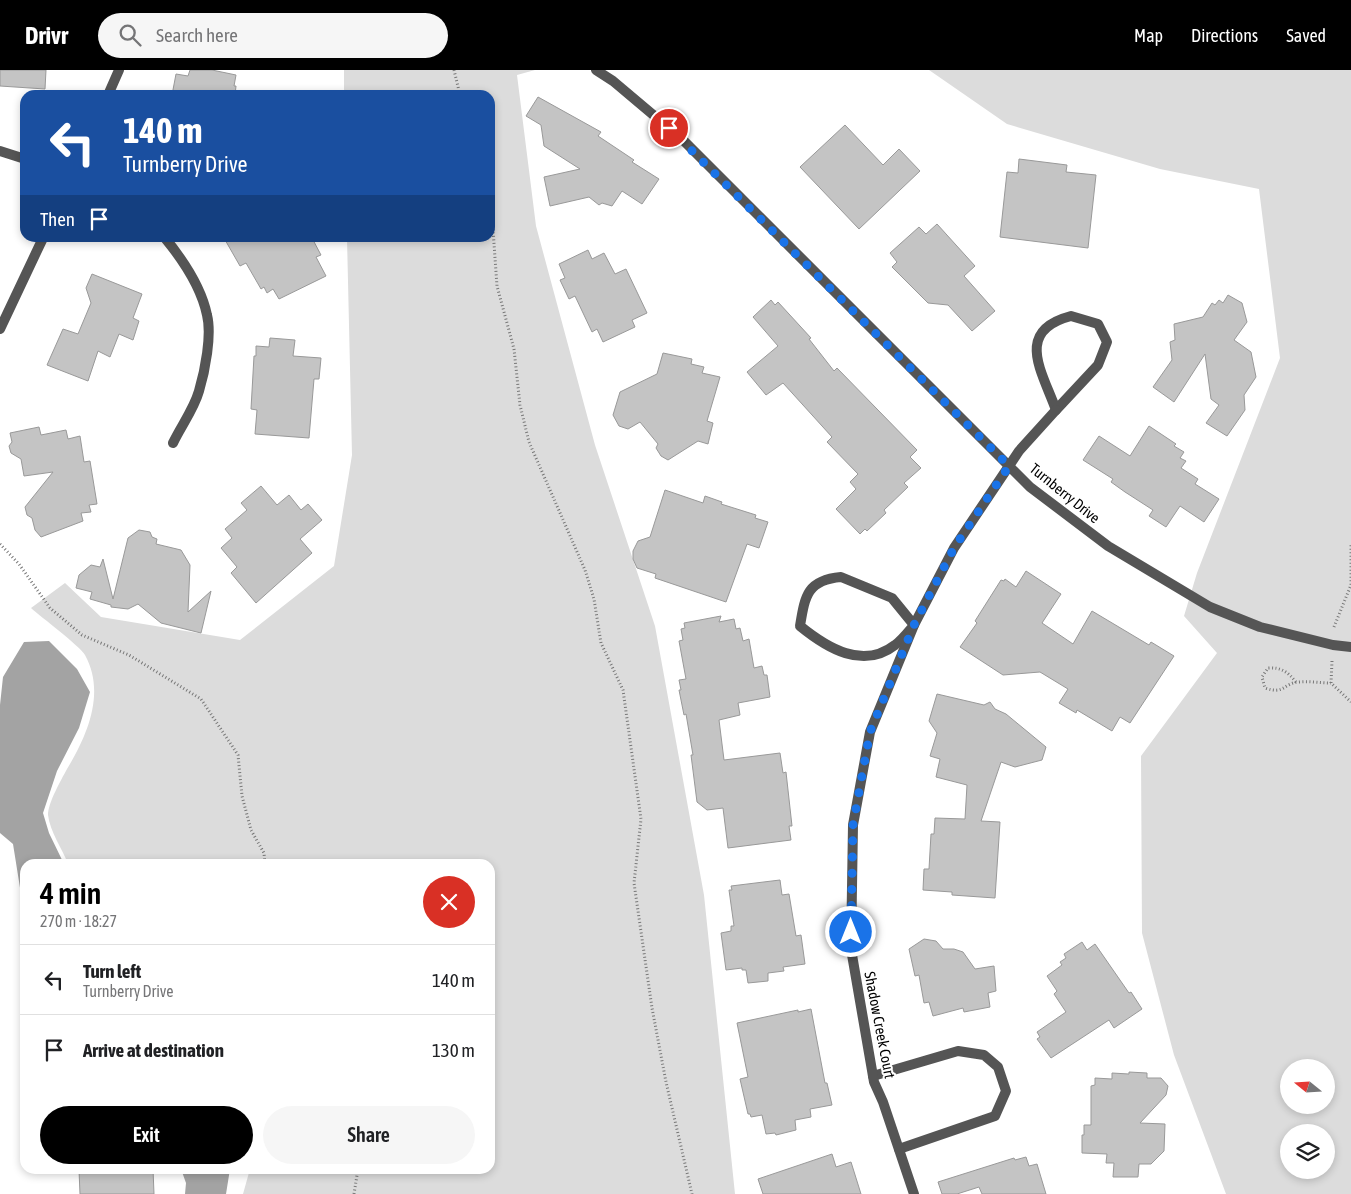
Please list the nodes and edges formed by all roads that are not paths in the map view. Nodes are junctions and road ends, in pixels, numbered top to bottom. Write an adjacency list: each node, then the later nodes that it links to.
1 (119, 70): 3 (street)
2 (596, 70): 11 (street, Turnberry Drive)
3 (110, 90)
4 (0, 151): 5 (street)
5 (20, 157)
6 (41, 242): 8 (street)
7 (168, 242): 10 (street)
8 (0, 330)
9 (1056, 410): 9 (street, Shadow Creek Court); 11 (street, Shadow Creek Court)
10 (173, 443)
11 (1009, 466): 12 (street, Shadow Creek Court); 13 (street, Turnberry Drive)
12 (914, 625): 12 (street, Shadow Creek Court); 14 (street, Shadow Creek Court)
13 (1351, 647)
14 (873, 1076): 15 (street, Shadow Creek Court); 15 (street)
15 (899, 1149): 16 (street, Shadow Creek Court)
16 (914, 1194)

